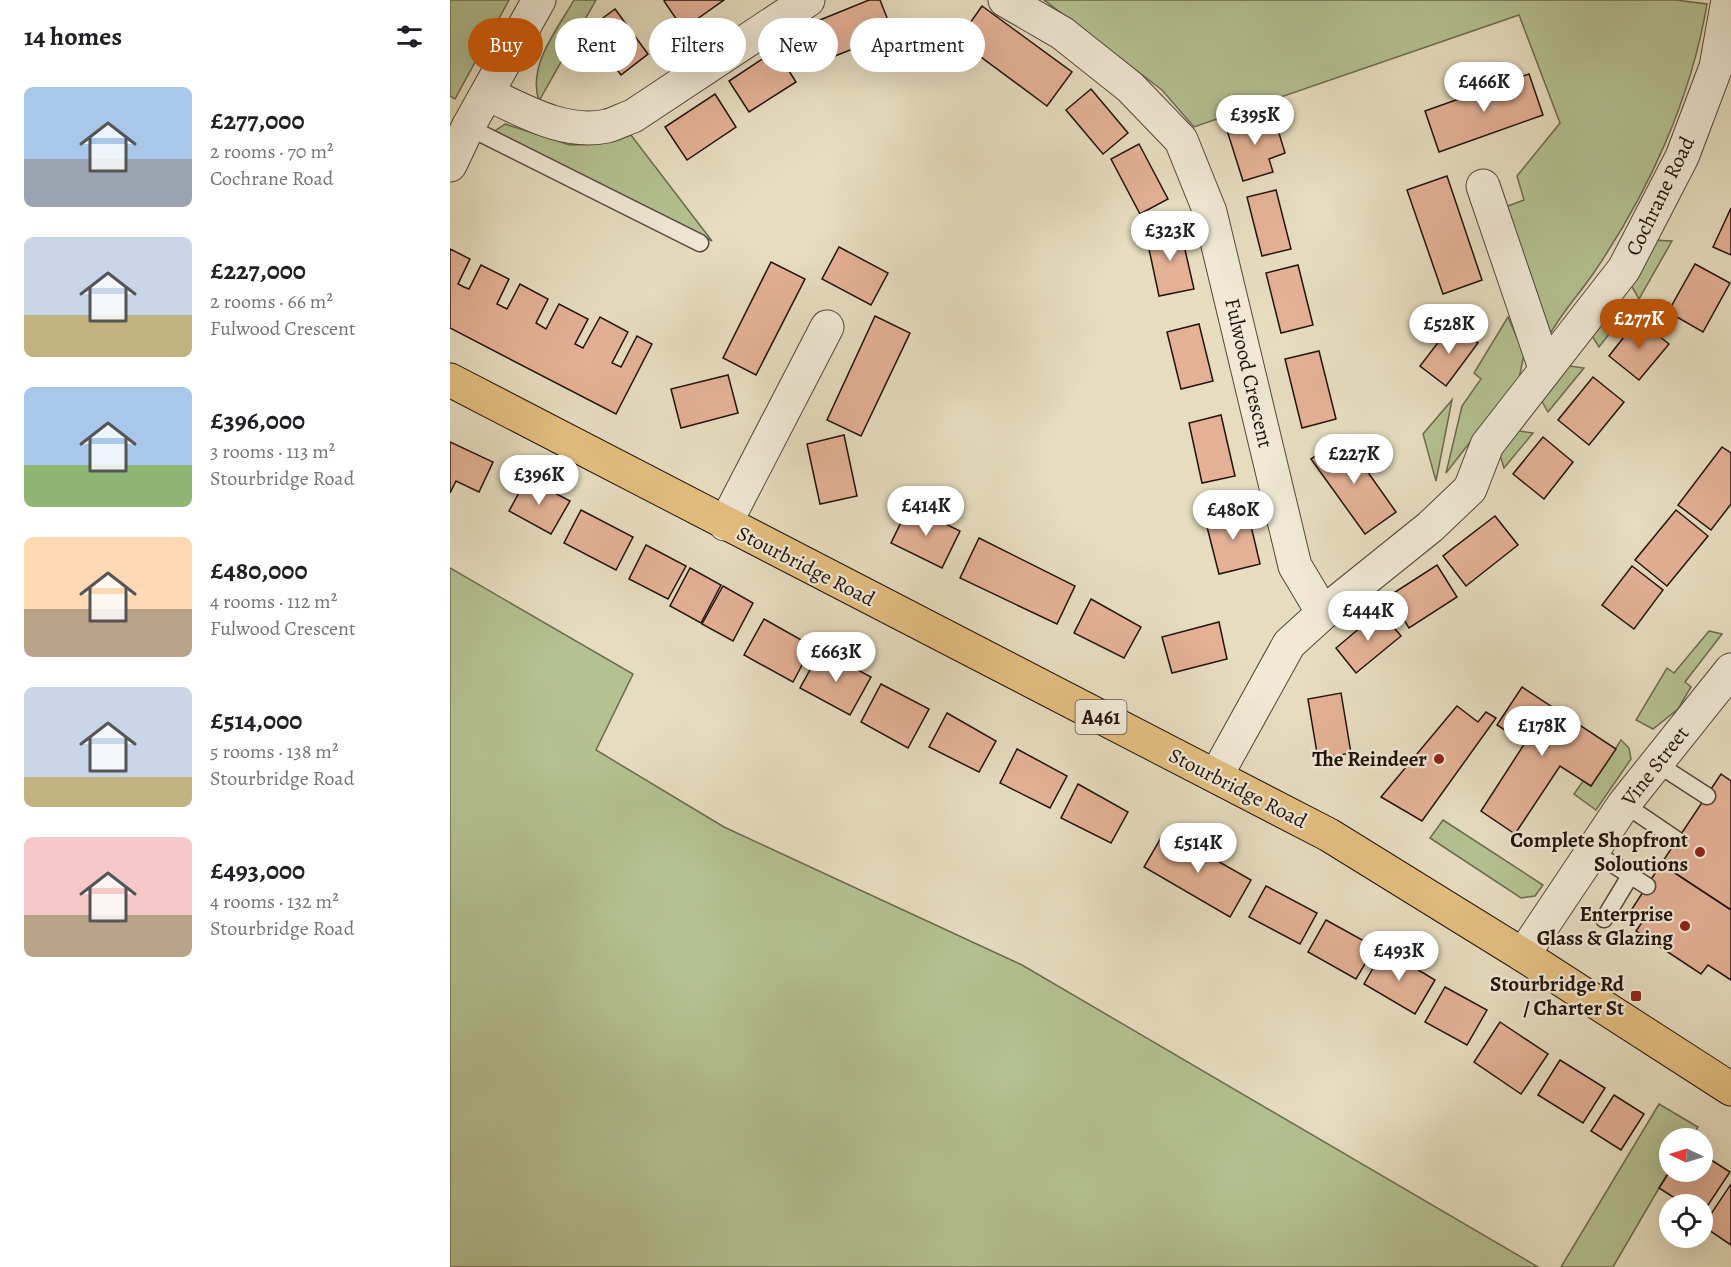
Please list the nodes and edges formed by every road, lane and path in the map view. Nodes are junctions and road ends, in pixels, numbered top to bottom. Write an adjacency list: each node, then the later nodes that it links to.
1 (539, 0): 5 (street)
2 (808, 0): 5 (street)
3 (1005, 0): 14 (street, Fulwood Crescent)
4 (1728, 0): 11 (street, Cochrane Road)
5 (488, 94): 6 (street)
6 (468, 127): 7 (street); 9 (lane)
7 (450, 165)
8 (1483, 186): 11 (street)
9 (700, 243)
10 (827, 327): 13 (street, Stourbridge Road)
11 (1545, 368): 14 (street, Cochrane Road)
12 (450, 380): 13 (main road, Stourbridge Road / A461)
13 (725, 524): 17 (main road, Stourbridge Road / A461)
14 (1323, 613): 17 (street, Cochrane Road)
15 (1731, 670): 16 (street, Vine Street)
16 (1656, 763): 18 (lane); 19 (street, Vine Street)
17 (1216, 776): 25 (main road, Stourbridge Road / A461)
18 (1707, 796)
19 (1624, 804): 20 (lane); 21 (street, Vine Street)
20 (1677, 840)
21 (1592, 851): 22 (lane); 25 (street, Vine Street)
22 (1630, 876): 23 (lane); 24 (lane)
23 (1647, 886)
24 (1604, 919)
25 (1523, 955): 26 (main road, Stourbridge Road / A461)
26 (1731, 1089)

